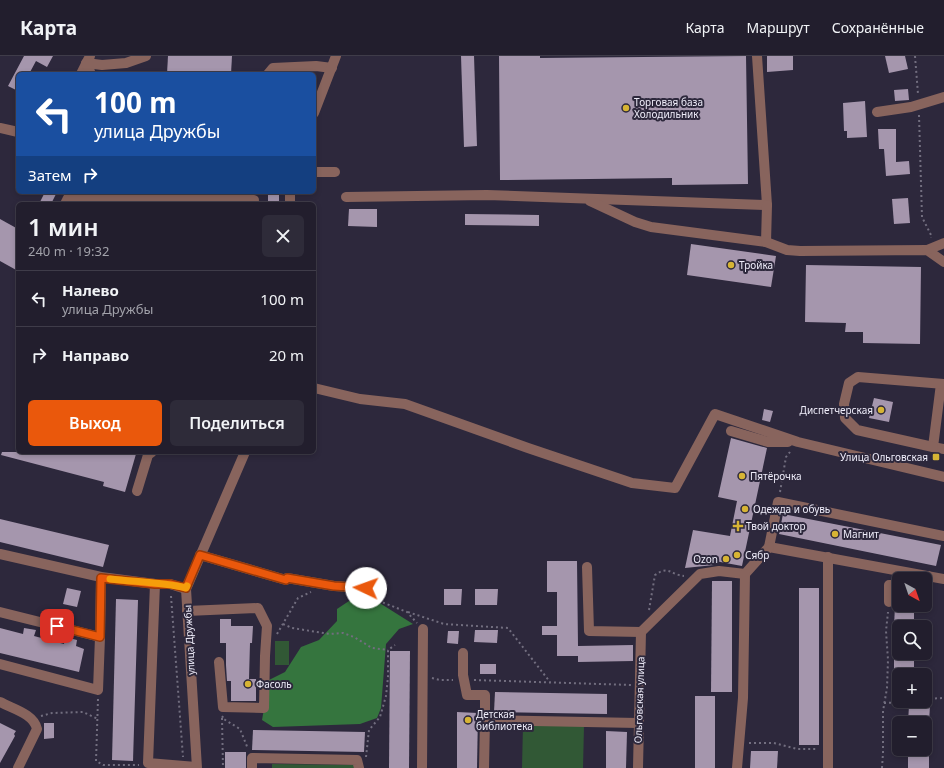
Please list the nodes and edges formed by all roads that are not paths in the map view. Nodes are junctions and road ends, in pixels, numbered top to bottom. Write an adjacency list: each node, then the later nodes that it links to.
1 (146, 56): 4 (street)
2 (336, 56): 5 (street)
3 (757, 56): 20 (street)
4 (88, 60): 6 (street); 7 (street)
5 (332, 68): 8 (street); 10 (street)
6 (82, 72)
7 (91, 72)
8 (270, 72)
9 (944, 97): 11 (street)
10 (316, 108)
11 (877, 112)
12 (0, 128): 13 (street)
13 (16, 132)
14 (316, 172): 15 (street)
15 (335, 172)
16 (346, 197): 17 (street)
17 (585, 198): 20 (street); 21 (street)
18 (66, 202): 19 (street)
19 (254, 202)
20 (767, 205): 21 (street)
21 (766, 242): 23 (street)
22 (944, 243): 23 (street)
23 (929, 249): 24 (street)
24 (944, 262)
25 (942, 384): 29 (street); 29 (street)
26 (316, 388): 28 (street)
27 (731, 431): 28 (street)
28 (798, 442): 33 (street)
29 (933, 447): 30 (street)
30 (944, 449)
31 (149, 454): 34 (street)
32 (244, 454): 38 (street, улица Дружбы)
33 (944, 477)
34 (137, 491)
35 (944, 536): 36 (street)
36 (769, 547): 39 (street); 42 (street)
37 (0, 554): 43 (street)
38 (200, 555): 48 (street, улица Дружбы); 49 (street)
39 (828, 557): 41 (street); 70 (street)
40 (587, 567): 54 (street)
41 (892, 573)
42 (745, 574): 54 (street); 69 (street)
43 (101, 578): 46 (street); 55 (street)
44 (944, 579): 45 (street)
45 (932, 580)
46 (155, 584): 48 (street); 64 (street)
47 (892, 585): 50 (street)
48 (186, 588): 51 (street, улица Дружбы)
49 (365, 591)
50 (889, 602)
51 (187, 611): 57 (street); 64 (street, улица Дружбы)
52 (0, 612): 55 (street)
53 (423, 629): 66 (street)
54 (644, 630): 61 (street, Ольговская улица)
55 (100, 637): 58 (street)
56 (463, 654): 60 (street)
57 (219, 662)
58 (0, 664)
59 (0, 702): 65 (street)
60 (485, 720): 61 (street); 67 (street)
61 (638, 723): 68 (street, Ольговская улица)
62 (252, 763): 63 (street)
63 (358, 764)
64 (196, 767)
65 (18, 768)
66 (422, 768)
67 (484, 768)
68 (638, 768)
69 (737, 768)
70 (828, 768)

